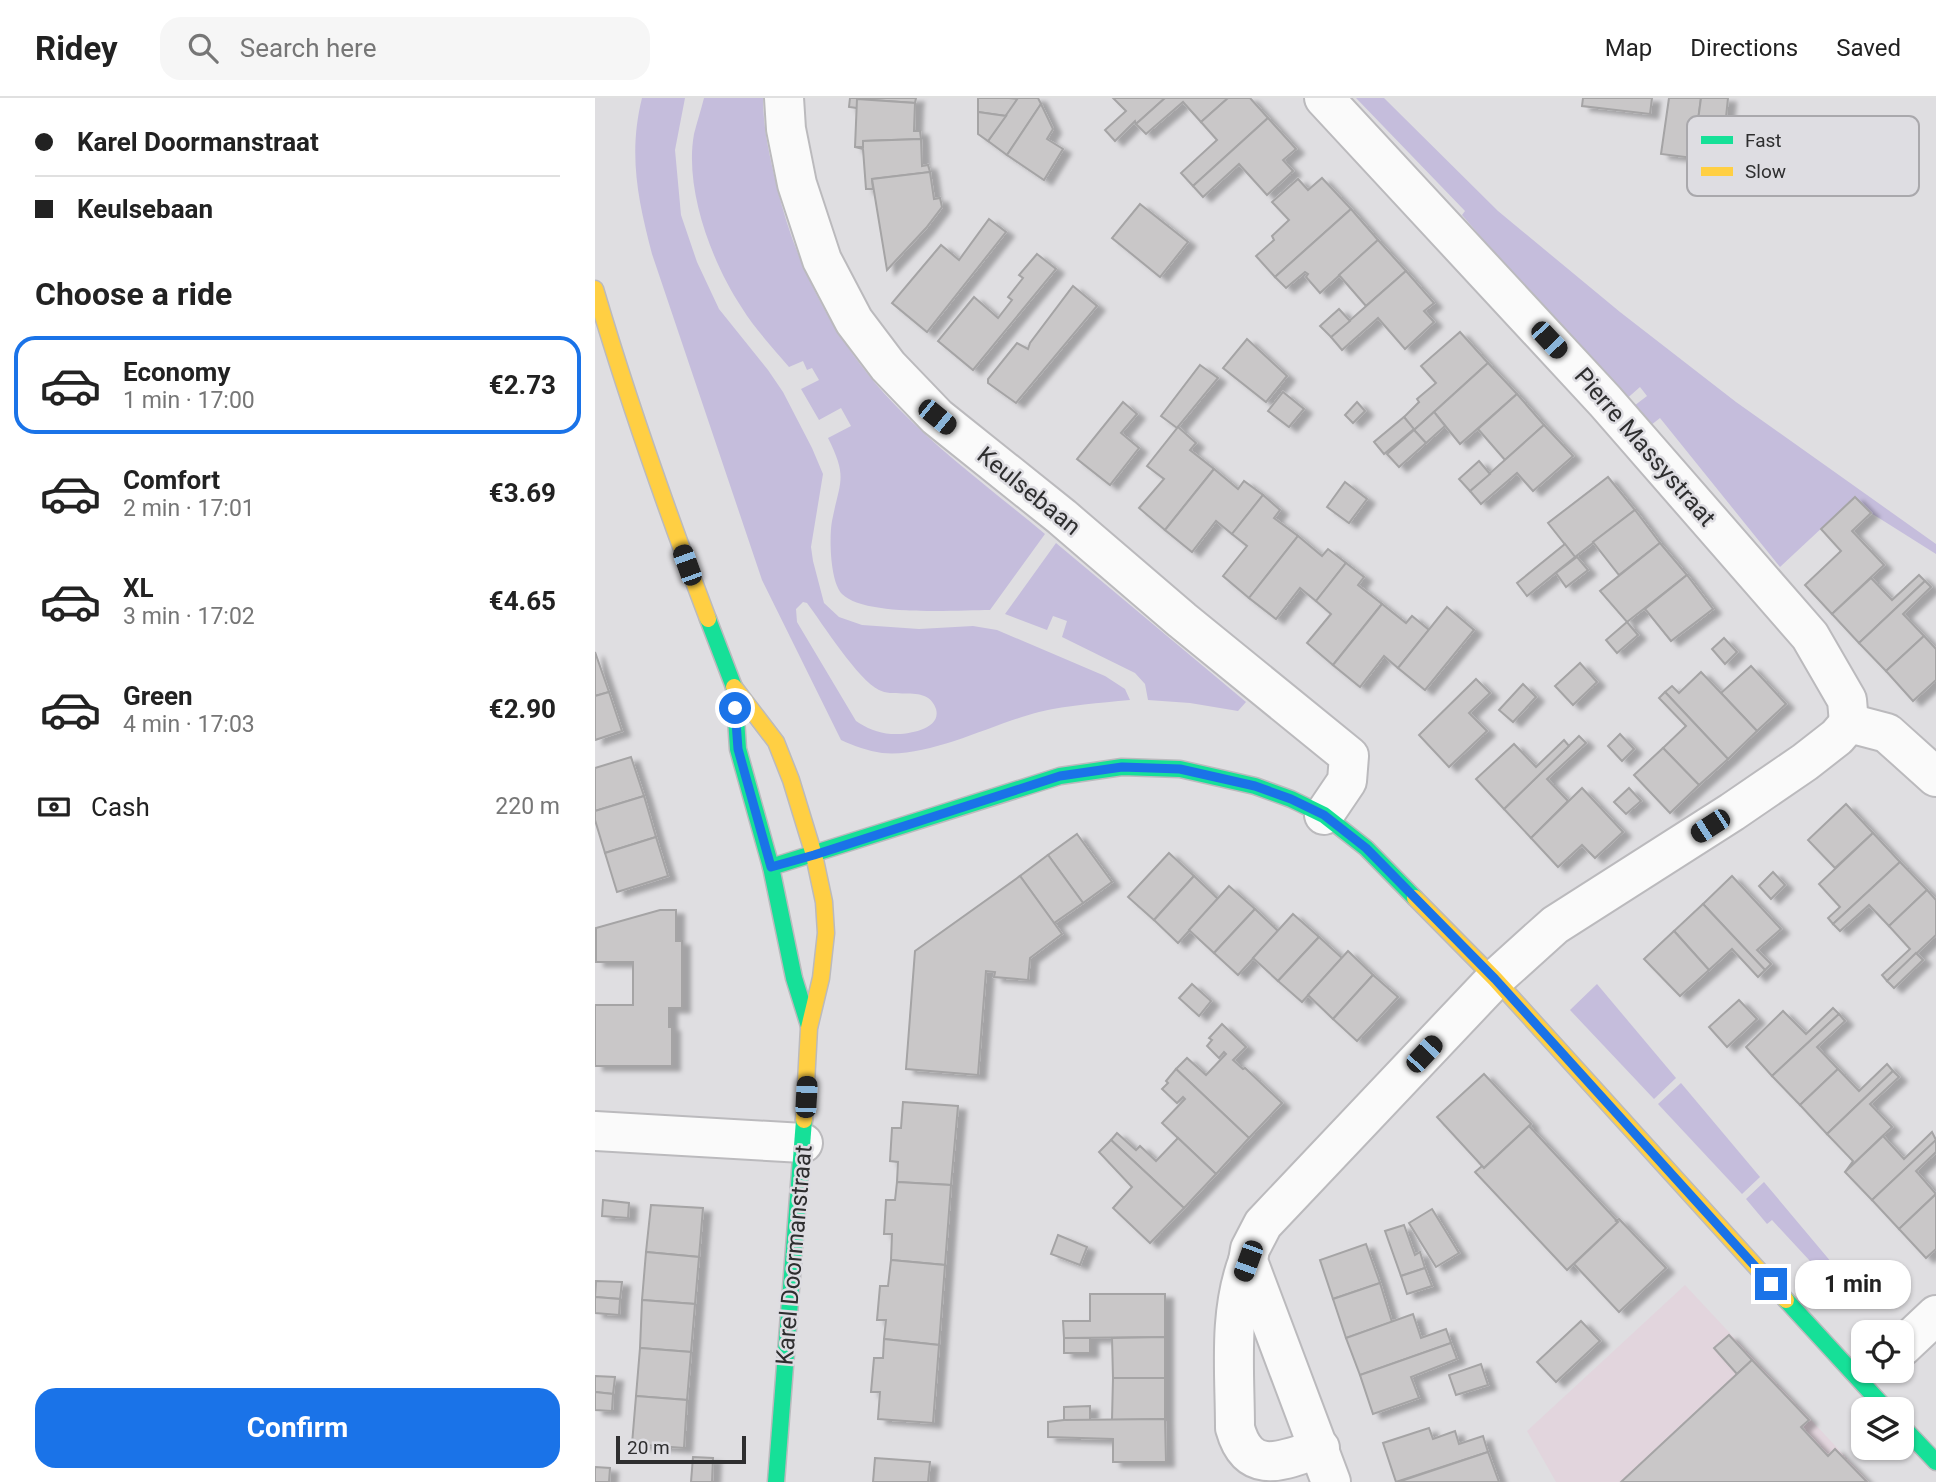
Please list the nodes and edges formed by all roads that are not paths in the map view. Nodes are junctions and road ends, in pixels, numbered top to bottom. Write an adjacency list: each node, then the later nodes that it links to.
1 (784, 98): 7 (street, Keulsebaan)
2 (1324, 98): 5 (street, Pierre Massystraat)
3 (595, 289): 4 (main road, Karel Doormanstraat)
4 (734, 687): 8 (main road, Karel Doormanstraat); 9 (main road, Karel Doormanstraat)
5 (1849, 723): 6 (street); 10 (street)
6 (1936, 777)
7 (1324, 815): 8 (main road); 10 (main road)
8 (814, 855): 9 (main road); 11 (main road, Karel Doormanstraat)
9 (771, 867): 11 (main road, Karel Doormanstraat)
10 (1495, 979): 14 (street); 17 (main road)
11 (809, 1028): 13 (main road, Karel Doormanstraat)
12 (595, 1131): 13 (street)
13 (803, 1143): 21 (main road, Karel Doormanstraat)
14 (1248, 1261): 20 (street); 20 (street)
15 (1936, 1315): 16 (street)
16 (1914, 1336)
17 (1875, 1387)
18 (1914, 1439): 19 (main road)
19 (1936, 1462)
20 (1325, 1465)
21 (776, 1482)

